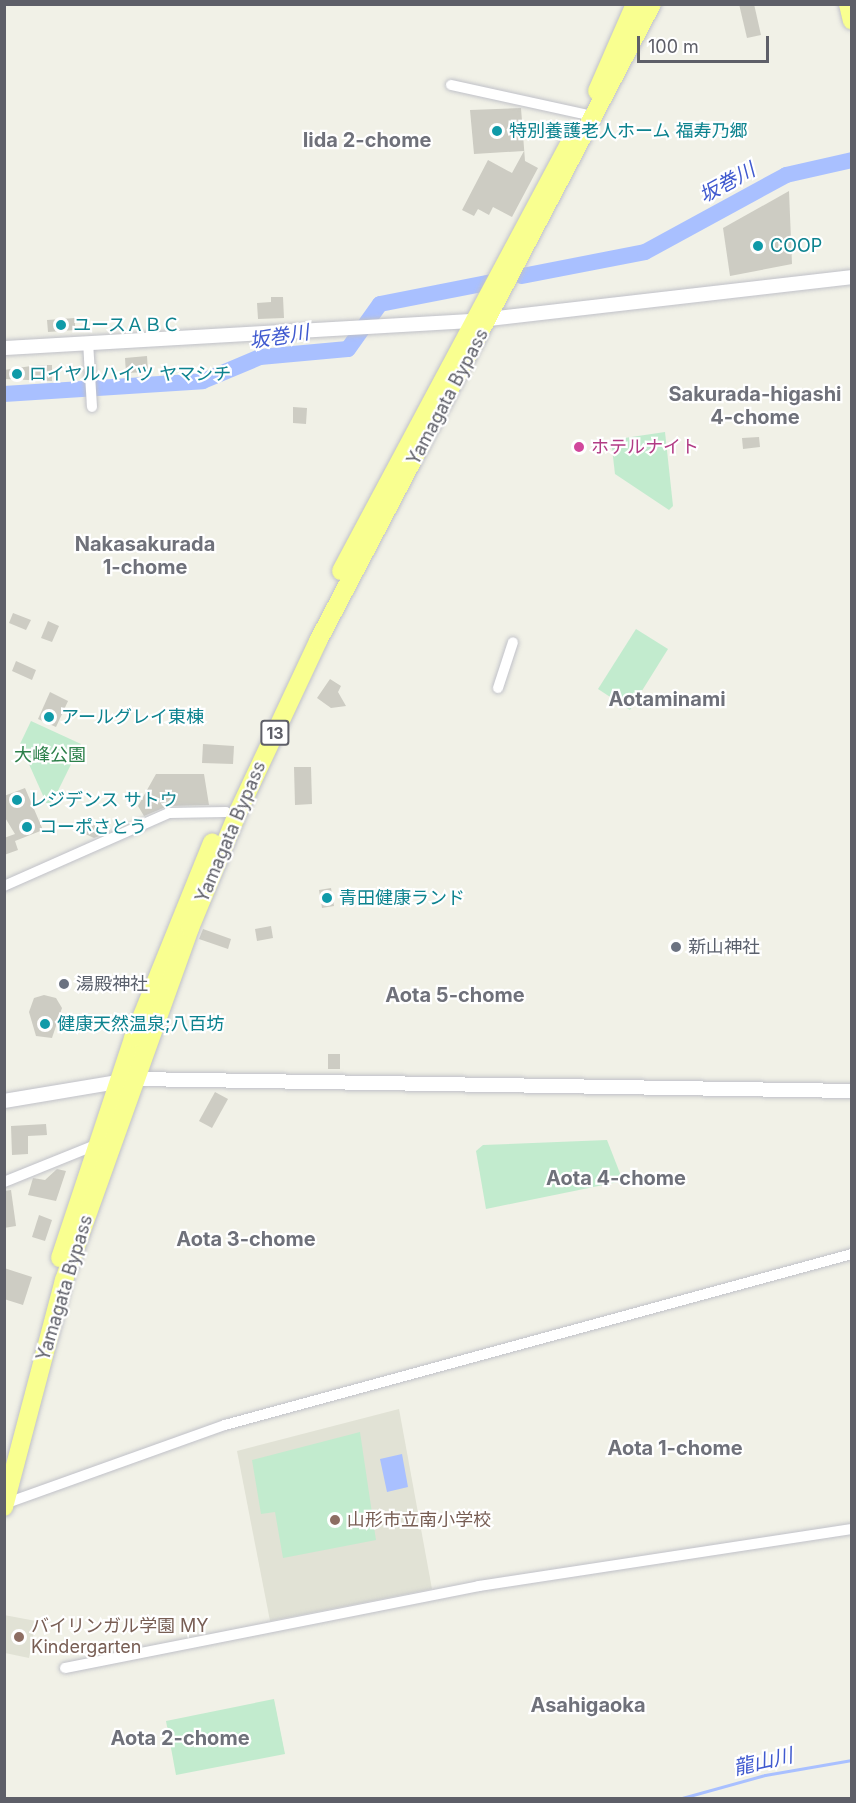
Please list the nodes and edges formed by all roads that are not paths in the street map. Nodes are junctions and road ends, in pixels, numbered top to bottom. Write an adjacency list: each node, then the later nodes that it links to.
1 (635, 4): 8 (highway)
2 (640, 4): 8 (highway, Yamagata Bypass / 13)
3 (652, 4): 9 (highway, Yamagata Bypass / 13)
4 (661, 4): 9 (highway)
5 (848, 4): 6 (highway)
6 (852, 21)
7 (452, 85): 9 (street)
8 (597, 91): 9 (highway, Yamagata Bypass / 13)
9 (592, 111): 11 (highway, Yamagata Bypass / 13)
10 (852, 277): 11 (street)
11 (481, 320): 12 (street); 17 (highway, Yamagata Bypass / 13); 19 (highway, Yamagata Bypass / 13)
12 (88, 342): 13 (street); 14 (street)
13 (4, 348)
14 (92, 407)
15 (513, 642): 16 (street)
16 (498, 688)
17 (225, 812): 18 (street); 20 (highway, Yamagata Bypass / 13)
18 (4, 886)
19 (136, 1079): 20 (street); 21 (street); 27 (highway, Yamagata Bypass / 13)
20 (117, 1087): 22 (street); 23 (highway, Yamagata Bypass / 13)
21 (852, 1091)
22 (5, 1101)
23 (99, 1144): 24 (street); 26 (highway, Yamagata Bypass / 13)
24 (4, 1182)
25 (852, 1254): 27 (street)
26 (4, 1459)
27 (5, 1505)
28 (852, 1529): 29 (street)
29 (65, 1668)

